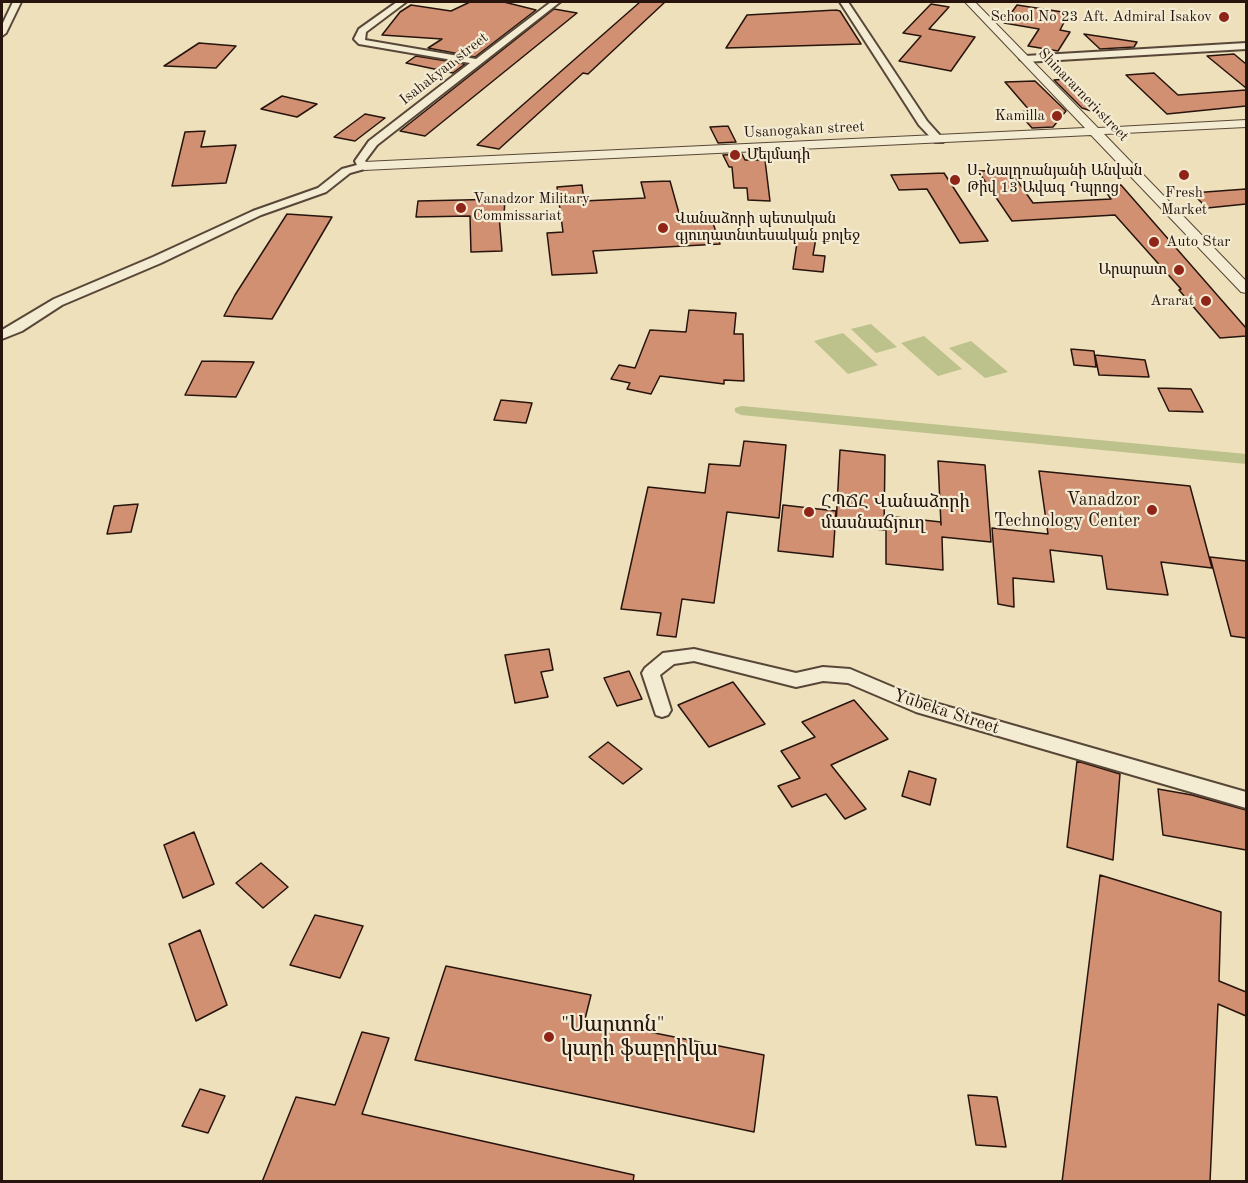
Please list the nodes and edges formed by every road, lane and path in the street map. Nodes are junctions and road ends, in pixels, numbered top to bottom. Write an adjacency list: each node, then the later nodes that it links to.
1 (17, 2): 6 (street)
2 (402, 2): 9 (street)
3 (556, 2): 9 (street, Isahakyan street)
4 (844, 2): 12 (street)
5 (970, 2): 8 (street, Shinararneri street)
6 (2, 33)
7 (1246, 46): 8 (street)
8 (1025, 59): 11 (street, Shinararneri street)
9 (478, 62): 13 (street, Isahakyan street)
10 (1246, 123): 11 (street, Usanogakan street)
11 (1096, 132): 12 (street, Usanogakan street); 14 (street, Shinararneri street)
12 (939, 140): 13 (street, Usanogakan street)
13 (364, 166): 15 (street)
14 (1246, 289)
15 (2, 335)
16 (662, 710): 17 (street, Yubeka Street)
17 (1246, 800)

